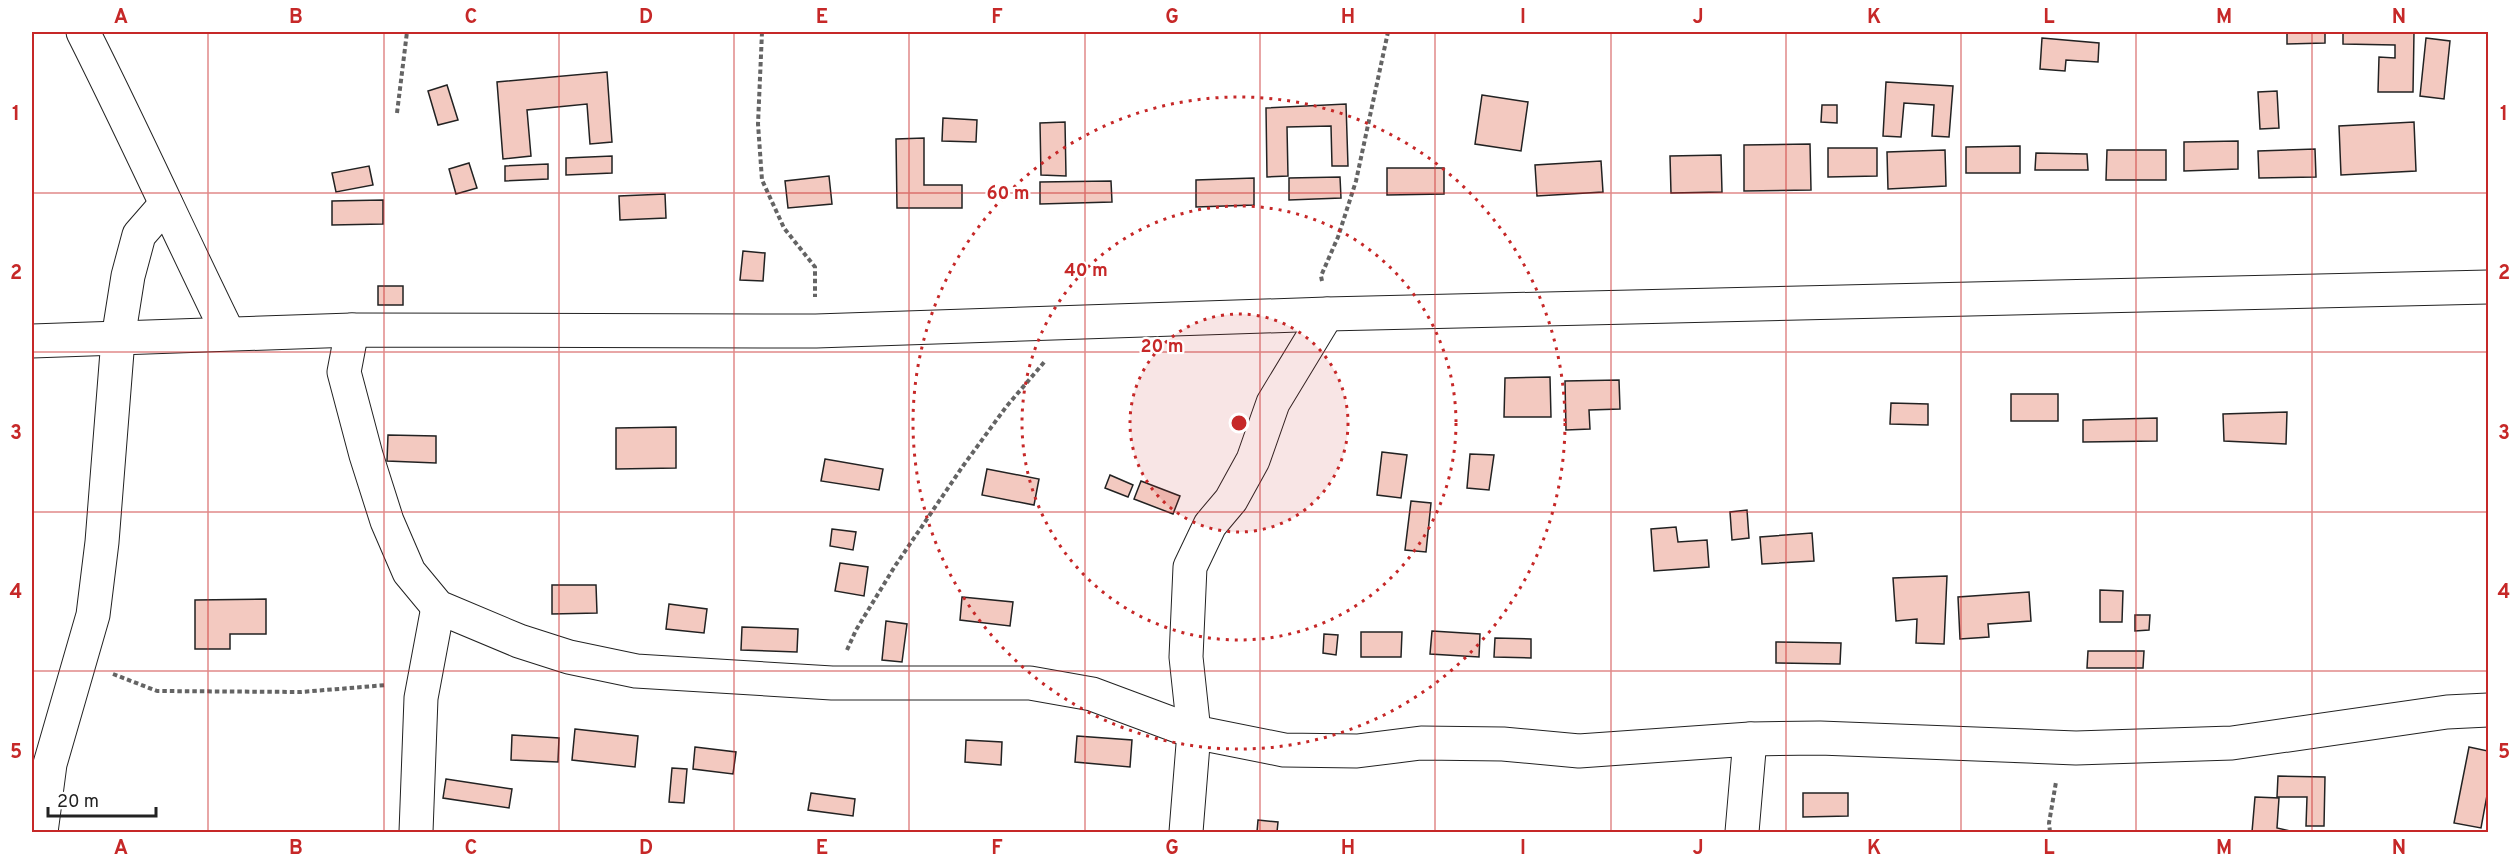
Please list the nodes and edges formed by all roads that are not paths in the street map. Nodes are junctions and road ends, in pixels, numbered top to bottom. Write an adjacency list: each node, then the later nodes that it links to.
1 (83, 32): 2 (street)
2 (166, 204): 6 (street); 7 (street)
3 (2488, 287): 4 (street)
4 (1327, 314): 5 (street); 11 (street)
5 (352, 330): 6 (street); 9 (street)
6 (228, 333): 7 (street)
7 (118, 339): 8 (street); 13 (street)
8 (32, 341)
9 (438, 607): 11 (street); 14 (street)
10 (2488, 710): 12 (street)
11 (1194, 732): 12 (street); 15 (street)
12 (1750, 739): 16 (street)
13 (41, 832)
14 (416, 832)
15 (1186, 832)
16 (1742, 832)

